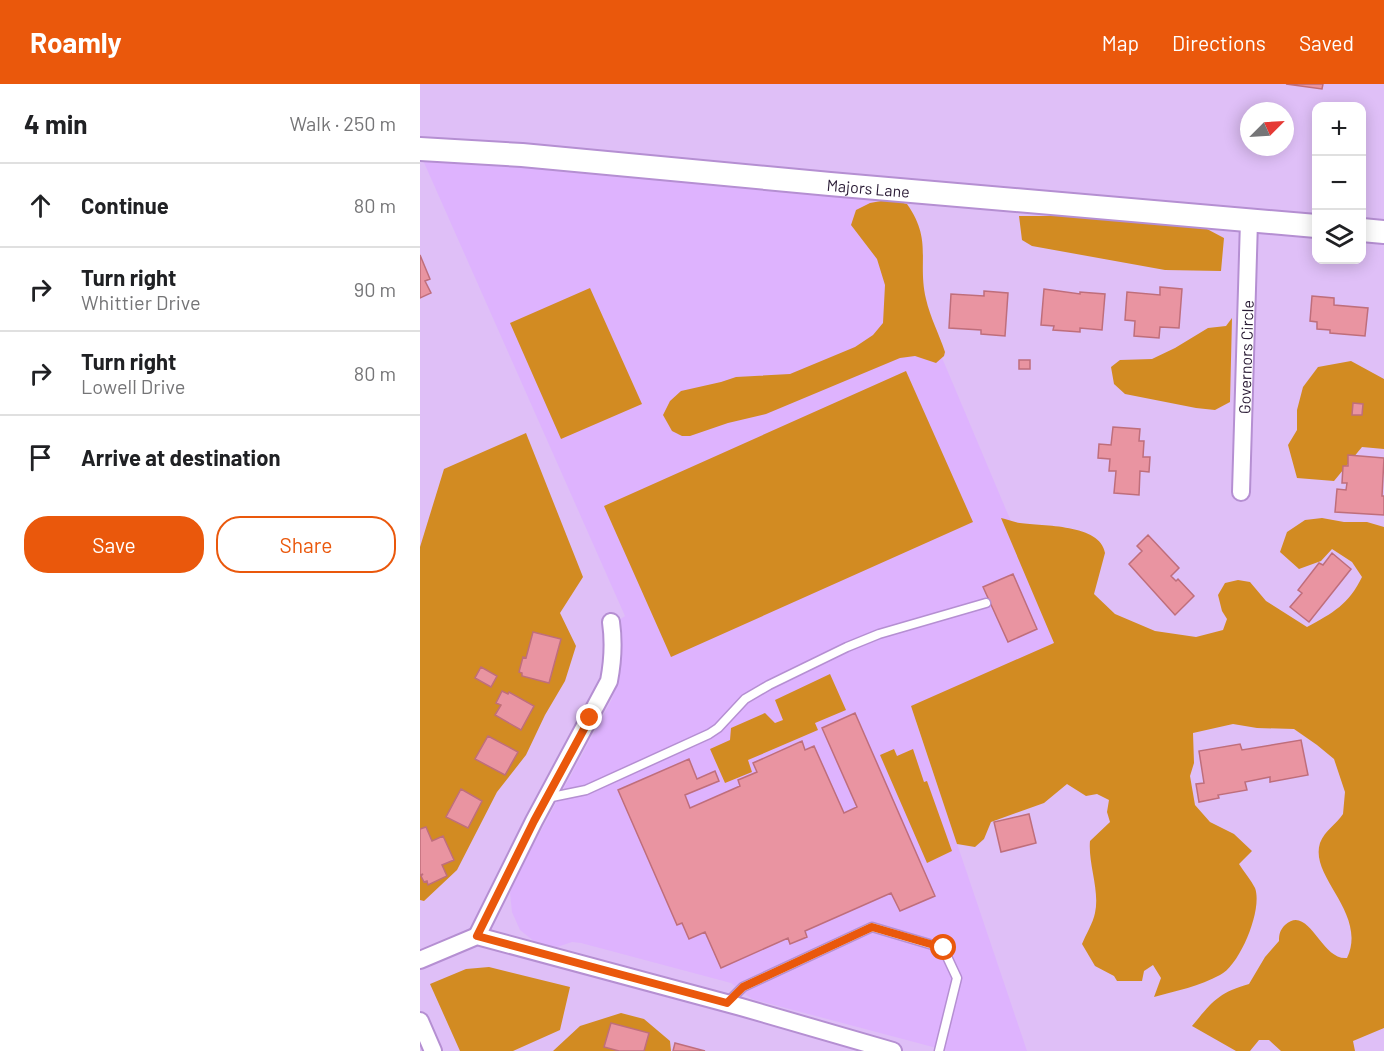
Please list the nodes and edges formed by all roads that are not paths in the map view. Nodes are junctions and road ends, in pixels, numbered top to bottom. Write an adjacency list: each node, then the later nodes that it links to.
1 (420, 149): 2 (street, Majors Lane)
2 (1249, 221): 3 (street, Majors Lane); 6 (street, Governors Circle)
3 (1312, 226)
4 (1366, 230): 5 (street)
5 (1384, 232)
6 (1241, 492)
7 (986, 603): 9 (lane)
8 (611, 622): 9 (street)
9 (547, 798): 10 (street)
10 (477, 936): 11 (street); 12 (street)
11 (420, 960)
12 (727, 1003): 15 (street); 16 (lane)
13 (420, 1021): 14 (street)
14 (433, 1051)
15 (893, 1051)
16 (939, 1051)

